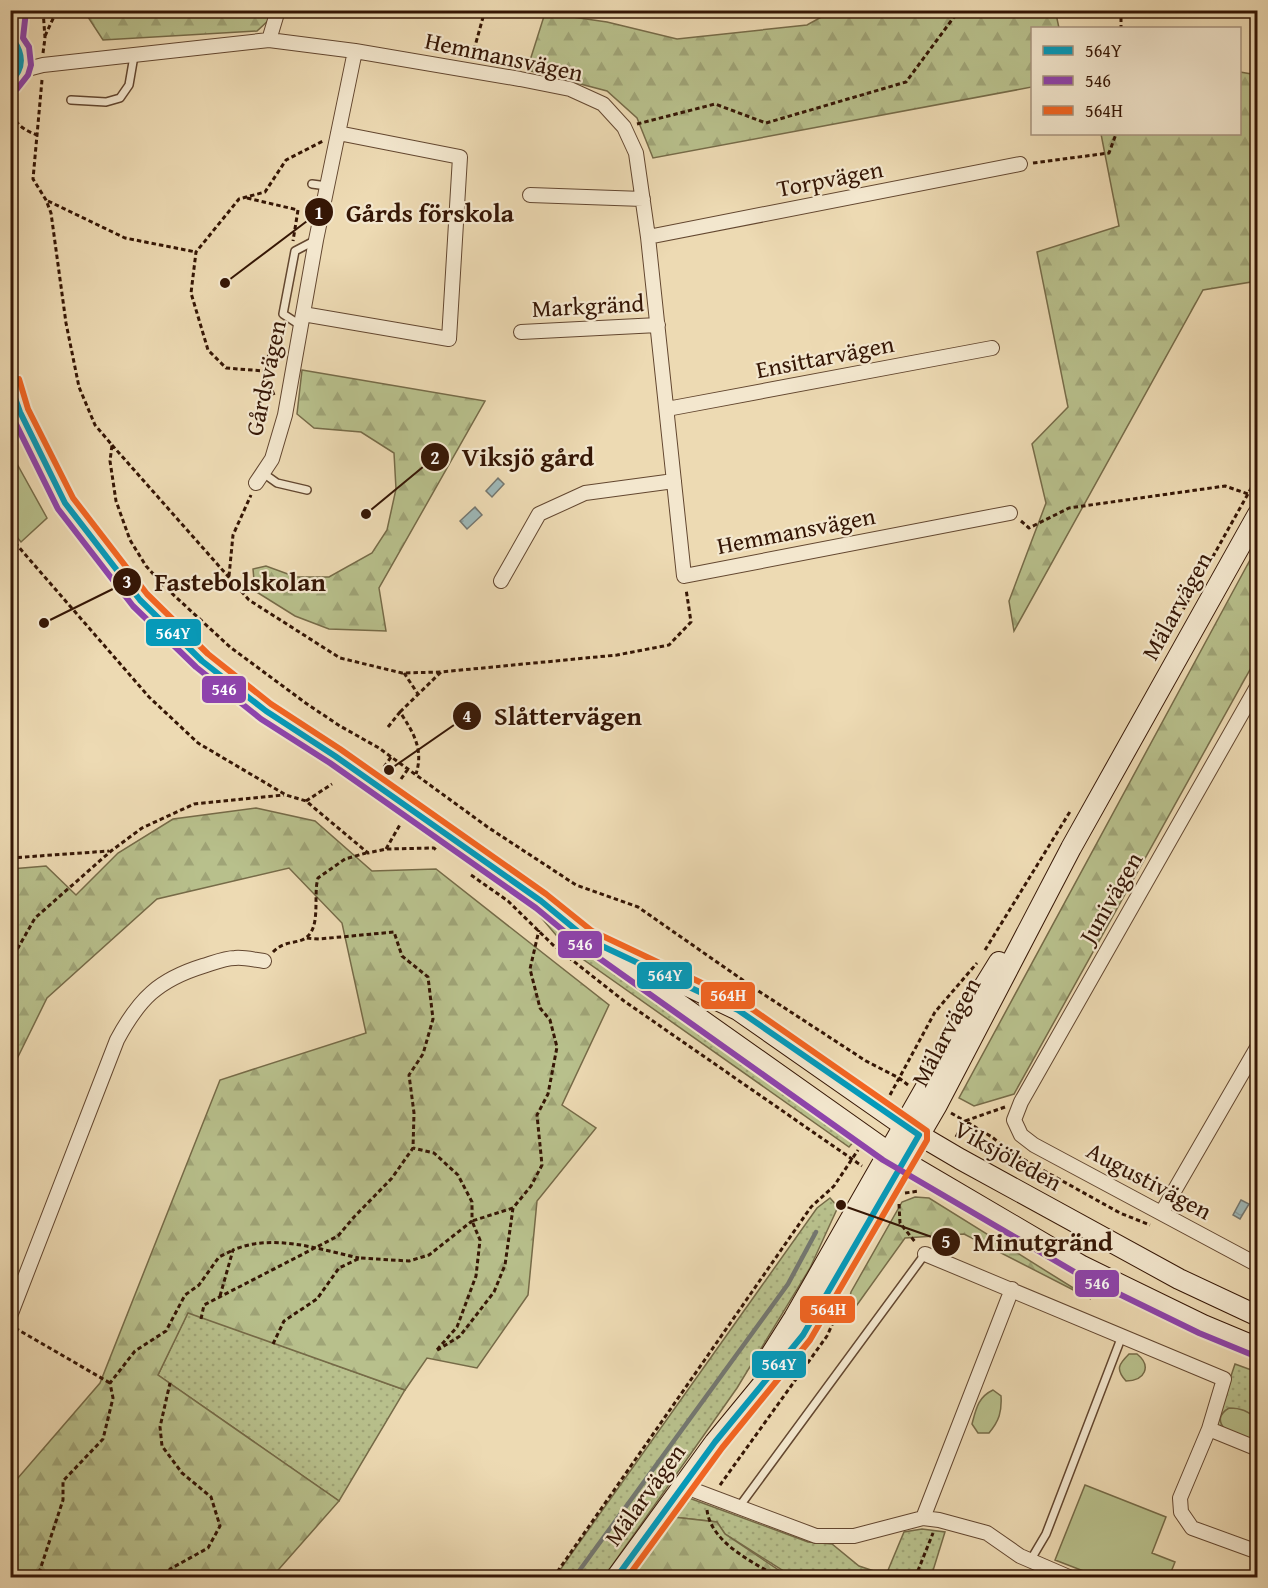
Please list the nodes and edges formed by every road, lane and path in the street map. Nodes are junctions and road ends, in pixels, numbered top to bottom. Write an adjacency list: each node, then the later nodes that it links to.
1 (17, 10): 11 (main road)
2 (43, 10): 9 (path)
3 (57, 10): 9 (path)
4 (278, 10): 10 (street)
5 (485, 10): 15 (path)
6 (974, 10): 20 (path)
7 (1121, 10): 8 (path)
8 (1121, 27)
9 (45, 38): 14 (path)
10 (269, 40): 12 (street, Hemmansvägen); 13 (street, Hemmansvägen)
11 (15, 43): 14 (street); 17 (main road)
12 (355, 51): 15 (street, Hemmansvägen); 21 (street, Gårdsvägen)
13 (135, 56): 14 (street, Hemmansvägen); 18 (lane)
14 (43, 65): 16 (path); 17 (street, Hemmansvägen)
15 (469, 70): 20 (street, Hemmansvägen)
16 (41, 81): 17 (path); 22 (path)
17 (21, 82): 19 (path)
18 (71, 100)
19 (12, 113): 22 (path)
20 (624, 127): 29 (street, Hemmansvägen)
21 (338, 133): 26 (street, Gårdsvägen); 28 (path); 36 (street, Gårdsvägen)
22 (37, 135): 30 (path)
23 (1116, 135): 24 (path)
24 (1020, 164): 31 (street, Torpvägen)
25 (312, 184): 26 (lane)
26 (327, 186): 32 (street, Gårdsvägen)
27 (530, 195): 29 (street)
28 (246, 197): 33 (path); 34 (path)
29 (643, 199): 31 (street, Hemmansvägen)
30 (46, 200): 34 (path); 44 (path)
31 (648, 237): 37 (street, Hemmansvägen)
32 (316, 240): 33 (lane); 36 (street, Gårdsvägen)
33 (295, 251): 35 (lane)
34 (196, 252): 40 (path)
35 (283, 314): 36 (lane); 40 (path)
36 (302, 320): 43 (street, Gårdsvägen)
37 (658, 325): 38 (street, Markgränd); 42 (street, Hemmansvägen)
38 (521, 332)
39 (992, 348): 42 (street, Ensittarvägen)
40 (264, 370): 43 (path)
41 (10, 382): 83 (main road, Viksjöleden)
42 (667, 409): 47 (street, Hemmansvägen)
43 (285, 415): 46 (street, Gårdsvägen)
44 (112, 445): 55 (path); 65 (path)
45 (1257, 476): 49 (path)
46 (260, 478): 48 (lane); 55 (path)
47 (674, 482): 56 (street, Hemmansvägen); 57 (street)
48 (307, 490)
49 (1248, 494): 50 (path); 53 (path); 58 (path)
50 (1257, 499)
51 (1010, 513): 56 (street, Hemmansvägen)
52 (1257, 514): 90 (main road, Mälarvägen)
53 (1029, 528)
54 (10, 537): 71 (path)
55 (229, 576): 59 (path)
56 (684, 576): 60 (path)
57 (501, 581)
58 (1161, 648)
59 (404, 672): 60 (path); 62 (path)
60 (441, 672): 62 (path)
61 (1257, 685): 94 (street, Junivägen)
62 (418, 694): 63 (path)
63 (400, 712): 64 (path); 68 (path)
64 (388, 727)
65 (391, 757): 66 (path); 67 (path)
66 (384, 767)
67 (408, 769): 68 (path); 69 (path)
68 (416, 774): 89 (path)
69 (402, 779)
70 (332, 783): 72 (path)
71 (286, 795): 72 (path); 76 (path)
72 (306, 801): 77 (path)
73 (1074, 804): 84 (path)
74 (402, 822): 75 (path)
75 (386, 849): 77 (path); 78 (path)
76 (111, 851): 79 (path); 85 (path)
77 (368, 853): 82 (path)
78 (443, 855)
79 (10, 858)
80 (471, 874): 81 (path)
81 (539, 930): 98 (path); 100 (path)
82 (306, 938): 86 (path); 96 (path)
83 (587, 939): 91 (main road, Viksjöleden); 95 (main road, Viksjöleden)
84 (983, 953)
85 (10, 962)
86 (264, 962): 112 (street)
87 (978, 962): 89 (path)
88 (1257, 1046): 102 (street)
89 (898, 1078): 90 (path); 91 (path)
90 (930, 1100): 92 (path); 93 (main road, Mälarvägen)
91 (882, 1111): 93 (main road, Viksjöleden)
92 (965, 1121)
93 (911, 1131): 97 (main road, Mälarvägen); 113 (main road, Viksjöleden)
94 (1021, 1135): 102 (street, Augustivägen)
95 (866, 1137): 97 (main road, Viksjöleden); 98 (path)
96 (413, 1148): 103 (path); 104 (path)
97 (896, 1157): 99 (main road, Mälarvägen); 118 (main road, Viksjöleden)
98 (851, 1158): 99 (path); 132 (path)
99 (888, 1186): 101 (path); 106 (path); 123 (main road, Mälarvägen)
100 (513, 1208): 103 (path); 103 (path)
101 (893, 1208)
102 (1162, 1212): 108 (street, Augustivägen)
103 (472, 1221): 107 (path)
104 (313, 1248): 105 (path); 107 (path); 110 (path)
105 (233, 1250): 110 (path); 119 (path)
106 (925, 1254): 109 (street); 125 (lane)
107 (360, 1258): 117 (path)
108 (1257, 1265)
109 (1012, 1289): 116 (street); 126 (street)
110 (220, 1296): 114 (path)
111 (836, 1315): 124 (path)
112 (10, 1316)
113 (1257, 1316)
114 (201, 1319)
115 (10, 1326): 119 (path)
116 (1122, 1336): 121 (street); 129 (lane)
117 (273, 1344)
118 (1257, 1348)
119 (110, 1383): 130 (path)
120 (170, 1383): 131 (path)
121 (1209, 1430): 122 (street); 128 (street)
122 (1257, 1449)
123 (683, 1486): 124 (street); 133 (main road, Mälarvägen)
124 (711, 1497): 125 (street); 134 (path)
125 (739, 1507): 126 (street)
126 (923, 1518): 127 (street)
127 (939, 1520): 129 (street); 135 (path)
128 (1257, 1552)
129 (1030, 1561): 136 (street)
130 (33, 1578)
131 (167, 1578)
132 (553, 1578)
133 (616, 1578)
134 (779, 1578)
135 (915, 1578)
136 (1071, 1578)

